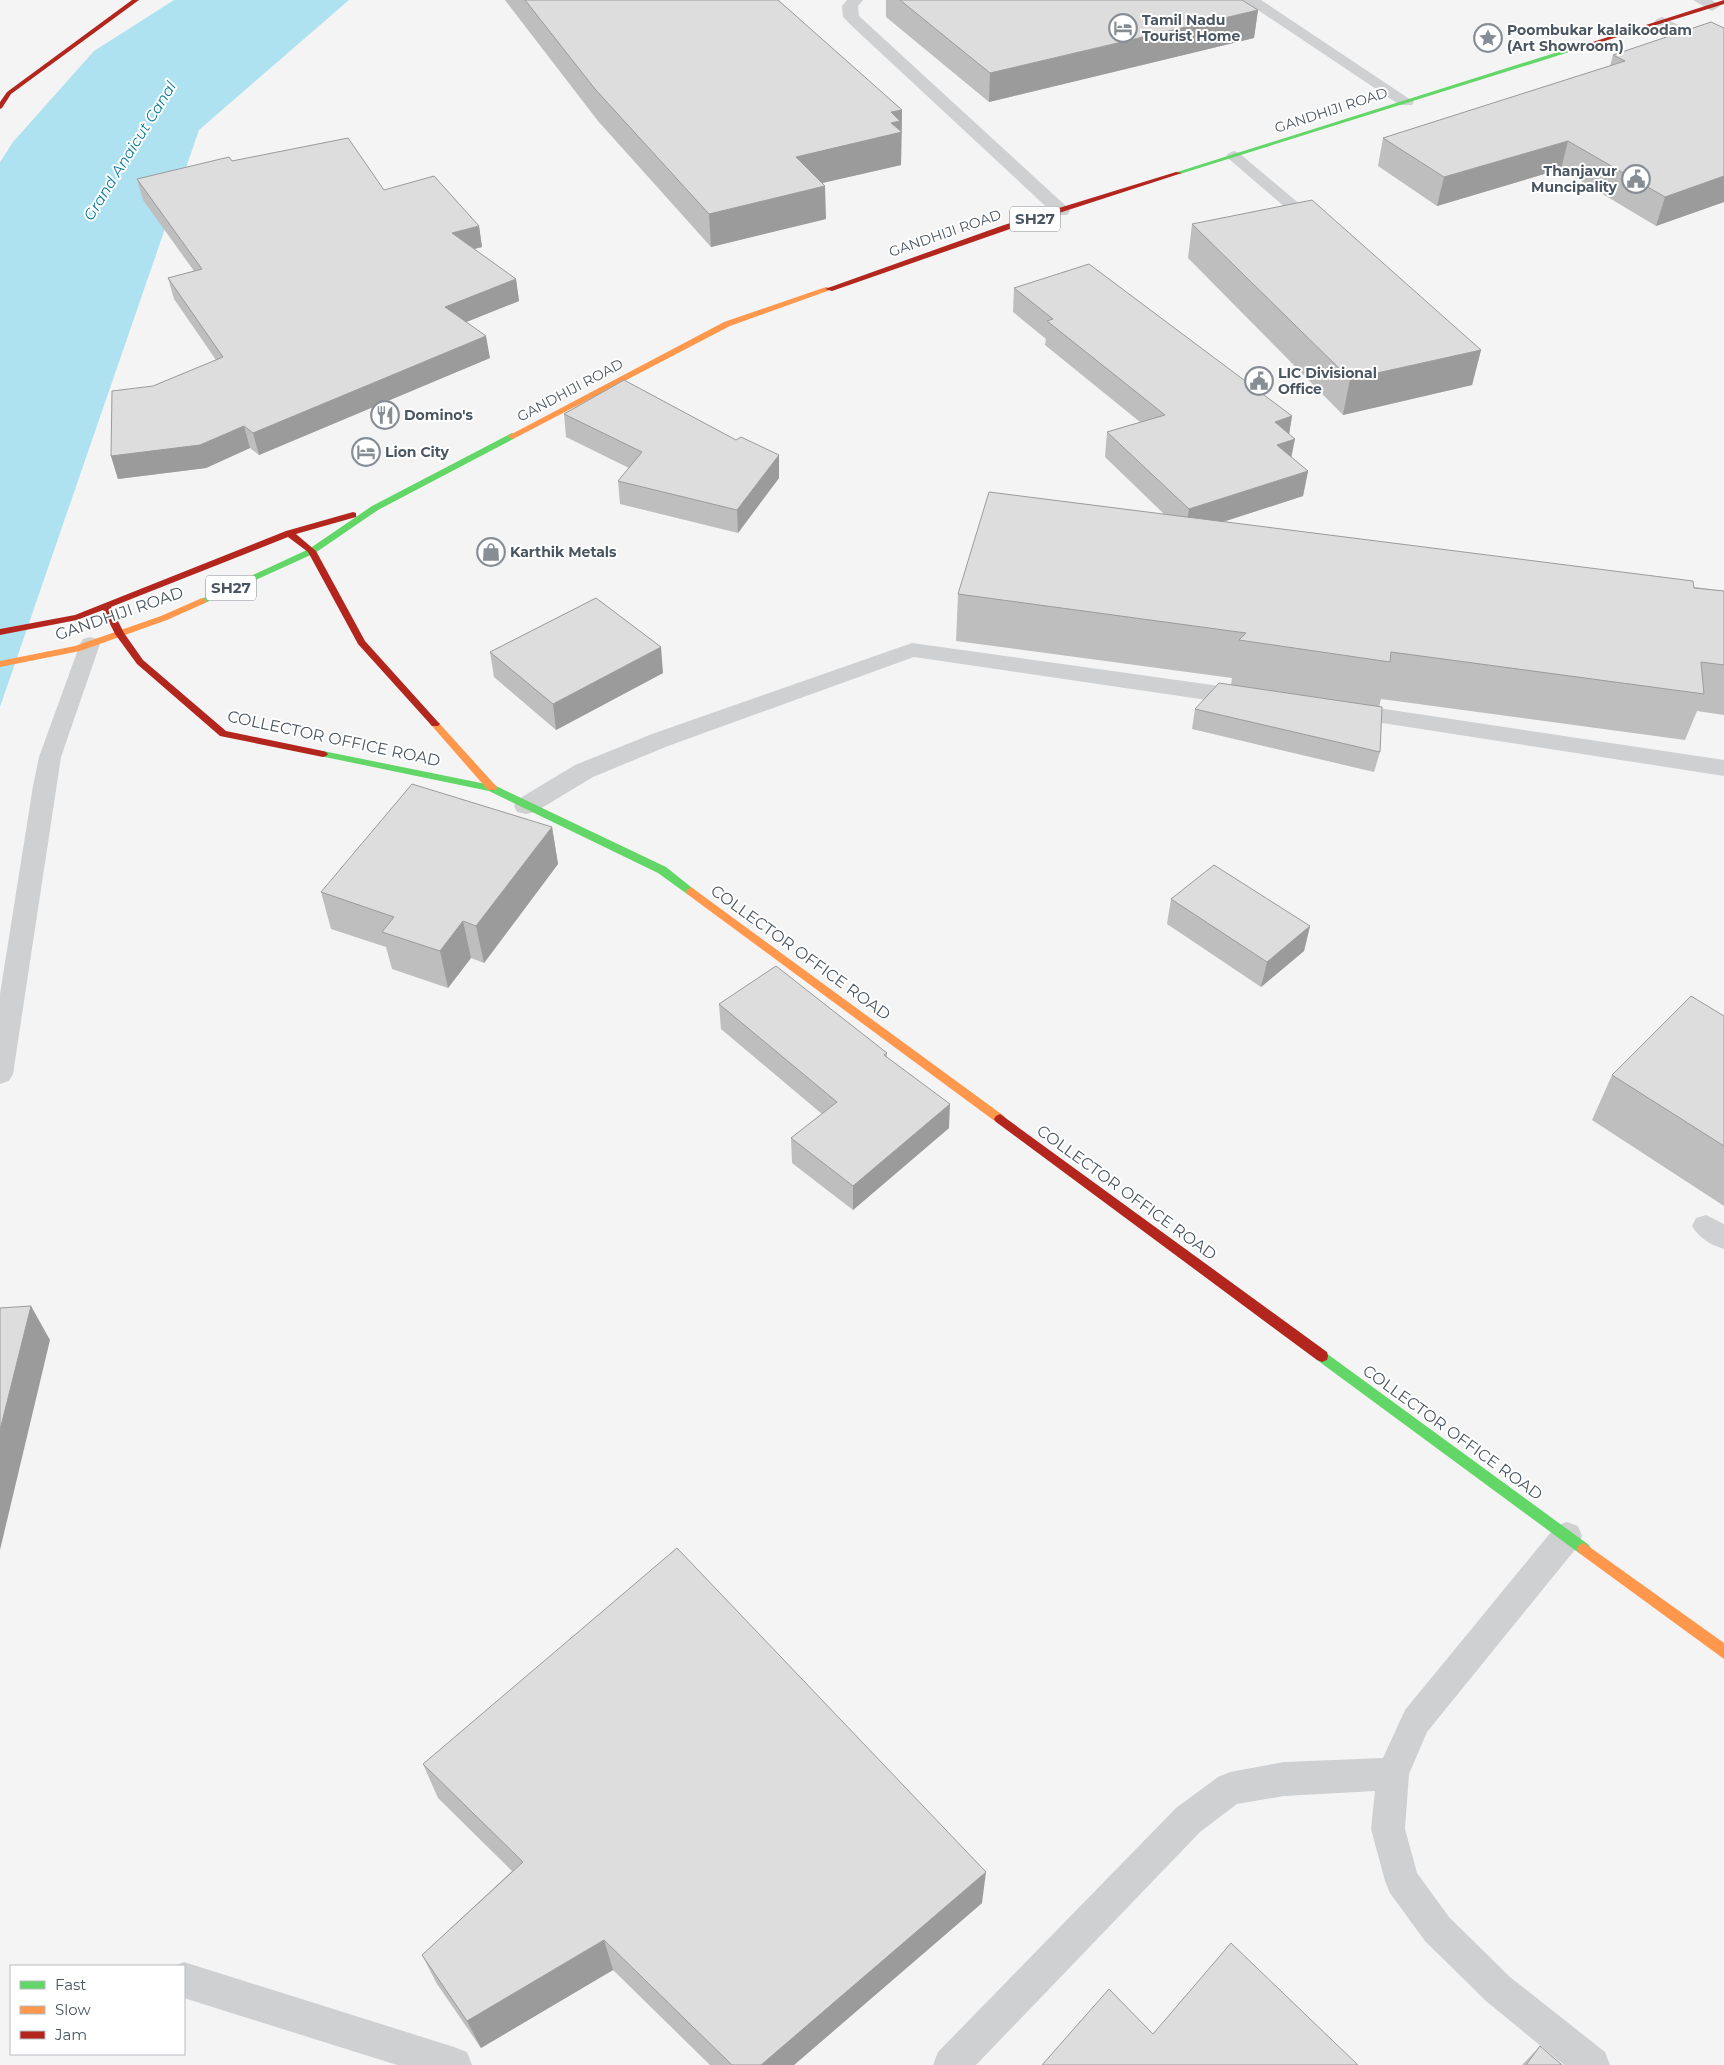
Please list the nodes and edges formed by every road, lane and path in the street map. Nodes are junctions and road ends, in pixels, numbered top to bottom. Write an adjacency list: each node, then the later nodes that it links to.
1 (136, 0): 7 (main road)
2 (855, 0): 11 (street)
3 (1251, 0): 8 (street)
4 (1712, 3): 5 (main road, GANDHIJI ROAD / SH27)
5 (1662, 22): 6 (street); 8 (main road, GANDHIJI ROAD / SH27)
6 (1724, 53)
7 (4, 93): 9 (main road)
8 (1406, 102): 10 (main road, GANDHIJI ROAD / SH27)
9 (0, 106)
10 (1234, 156): 11 (main road, GANDHIJI ROAD / SH27); 12 (lane)
11 (1061, 211): 13 (main road, GANDHIJI ROAD / SH27)
12 (1330, 238)
13 (376, 508): 14 (main road, GANDHIJI ROAD / SH27); 15 (main road, GANDHIJI ROAD / SH27)
14 (289, 533): 15 (main road, COLLECTOR OFFICE ROAD); 16 (main road, GANDHIJI ROAD / SH27)
15 (312, 551): 18 (main road, GANDHIJI ROAD / SH27); 24 (main road, COLLECTOR OFFICE ROAD)
16 (106, 606): 17 (main road, GANDHIJI ROAD / SH27); 18 (main road, COLLECTOR OFFICE ROAD)
17 (0, 632)
18 (120, 634): 19 (main road, GANDHIJI ROAD / SH27); 24 (main road, COLLECTOR OFFICE ROAD)
19 (83, 647): 20 (main road, GANDHIJI ROAD / SH27); 26 (lane)
20 (0, 664)
21 (1272, 701): 25 (street)
22 (1321, 708): 23 (street)
23 (1724, 768)
24 (492, 788): 25 (main road, COLLECTOR OFFICE ROAD)
25 (526, 806): 27 (main road, COLLECTOR OFFICE ROAD)
26 (0, 1074)
27 (1566, 1536): 28 (main road, COLLECTOR OFFICE ROAD); 29 (lane)
28 (1724, 1652)
29 (1393, 1774): 32 (lane); 33 (lane)
30 (185, 1980): 31 (lane)
31 (454, 2065)
32 (951, 2065)
33 (1592, 2065)

